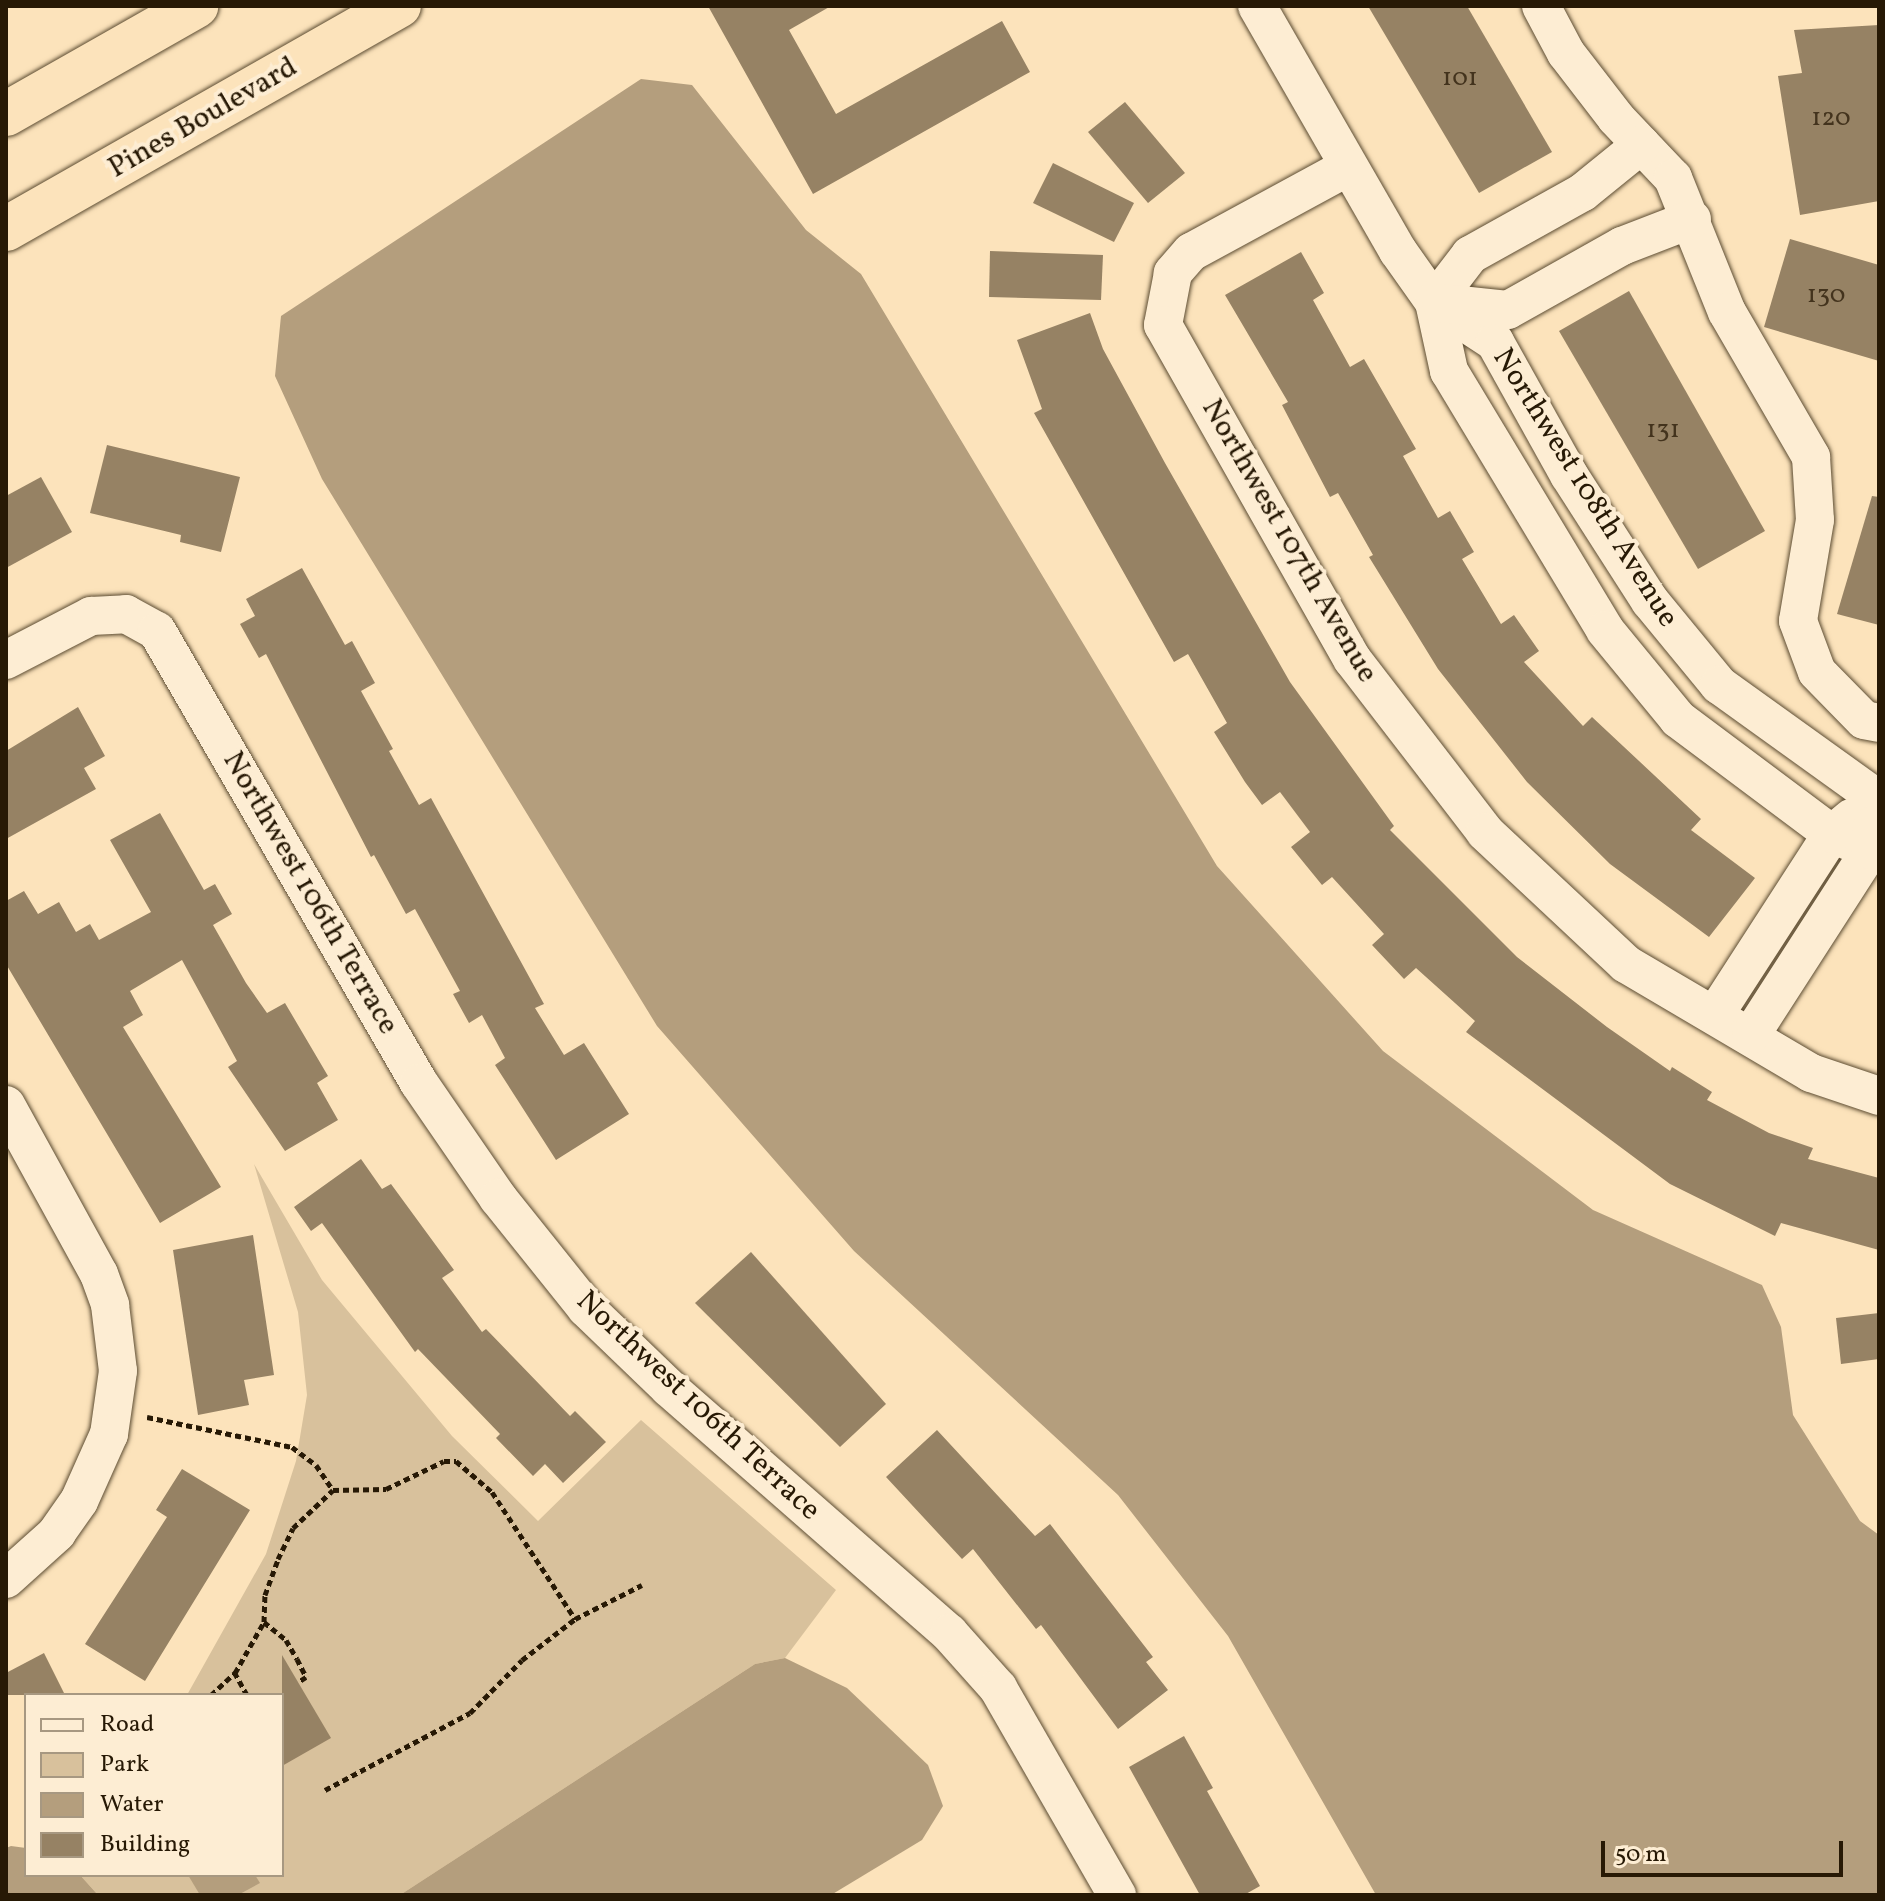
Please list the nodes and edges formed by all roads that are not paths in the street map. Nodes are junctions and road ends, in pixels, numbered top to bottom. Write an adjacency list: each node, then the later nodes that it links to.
1 (196, 6): 5 (highway)
2 (399, 6): 9 (highway, Pines Boulevard)
3 (1257, 6): 7 (street, Northwest 108th Avenue)
4 (1541, 6): 6 (street)
5 (6, 114)
6 (1641, 145): 8 (street); 10 (street)
7 (1346, 168): 10 (street, Northwest 108th Avenue); 16 (street, Northwest 107th Avenue)
8 (1692, 219): 10 (street); 12 (street)
9 (6, 229)
10 (1434, 302): 13 (street, Northwest 108th Avenue); 14 (street, Northwest 108th Avenue)
11 (6, 660): 21 (street, Northwest 106th Terrace)
12 (1879, 723)
13 (1877, 799): 14 (street); 15 (street)
14 (1832, 834): 15 (street, Northwest 108th Avenue); 16 (street)
15 (1875, 852): 17 (street)
16 (1716, 1013): 17 (street, Northwest 107th Avenue)
17 (1751, 1035): 18 (street, Northwest 107th Avenue)
18 (1879, 1096)
19 (6, 1105): 20 (street)
20 (6, 1579)
21 (1117, 1895)

